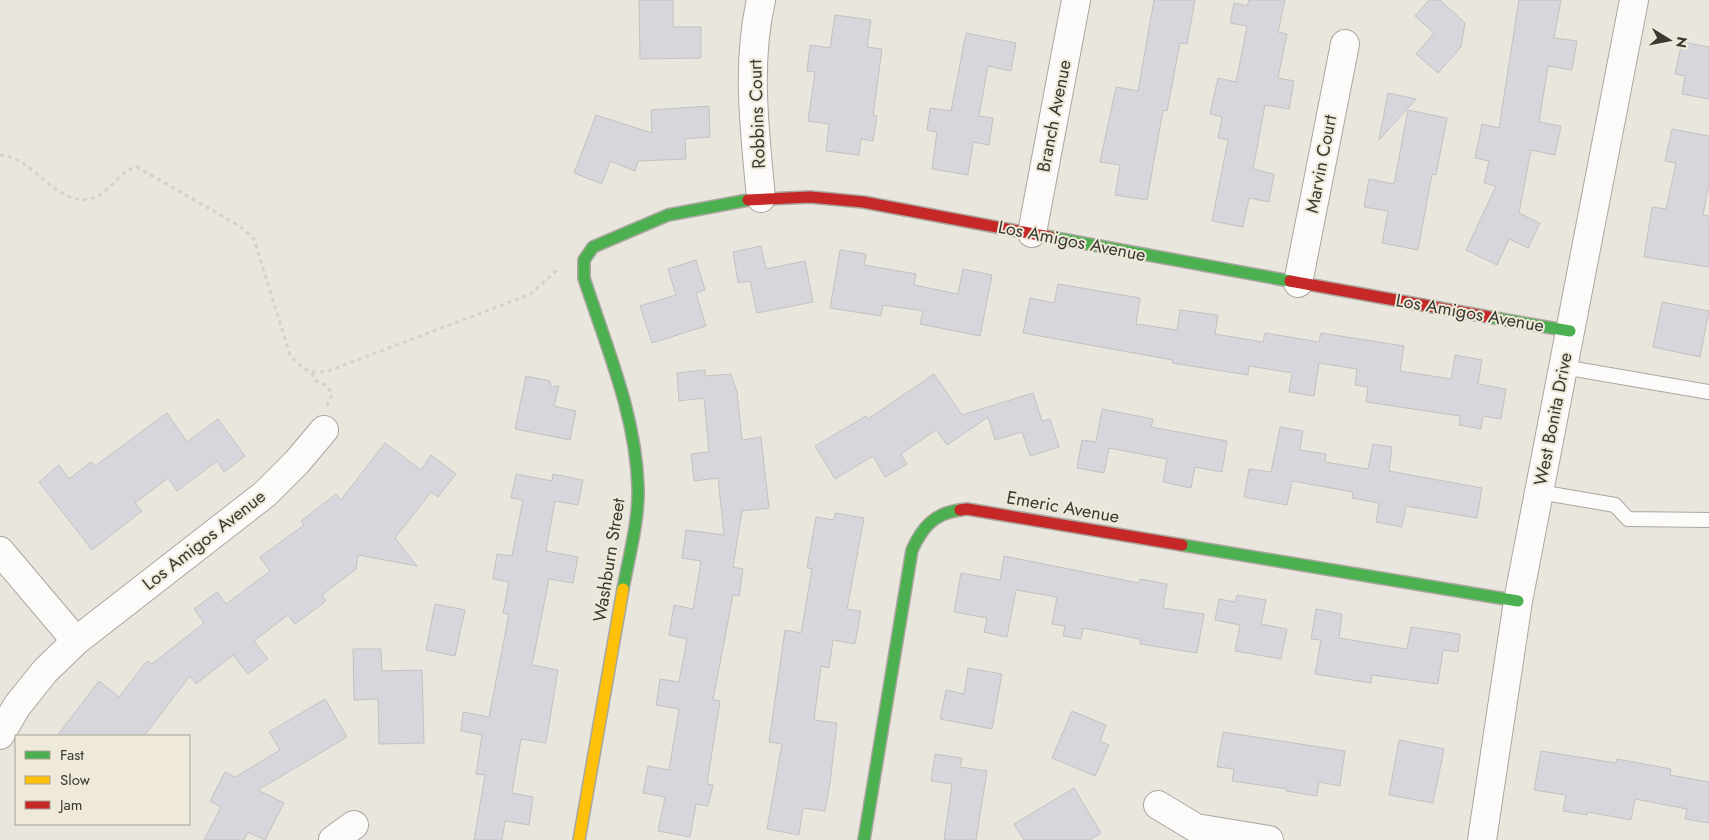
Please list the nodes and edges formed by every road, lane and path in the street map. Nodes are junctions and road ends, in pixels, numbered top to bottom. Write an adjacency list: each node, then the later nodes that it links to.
1 (761, 0): 6 (street, Robbins Court)
2 (1076, 0): 7 (street, Branch Avenue)
3 (1634, 0): 10 (street, West Bonita Drive)
4 (1344, 44): 9 (street, Marvin Court)
5 (0, 155): 12 (path)
6 (761, 198): 7 (street, Los Amigos Avenue); 8 (street, Los Amigos Avenue)
7 (1032, 233): 9 (street, Los Amigos Avenue)
8 (584, 260): 12 (path); 22 (street, Washburn Street)
9 (1298, 283): 10 (street, Los Amigos Avenue)
10 (1570, 331): 11 (street, West Bonita Drive)
11 (1563, 367): 13 (lane); 15 (street, West Bonita Drive)
12 (312, 373): 14 (path)
13 (1709, 392)
14 (325, 419): 19 (street, Los Amigos Avenue)
15 (1539, 492): 16 (lane); 18 (street, West Bonita Drive)
16 (1709, 520)
17 (0, 551): 19 (street)
18 (1518, 601): 23 (street, Emeric Avenue); 25 (street, West Bonita Drive)
19 (76, 641): 20 (street, Los Amigos Avenue)
20 (0, 735)
21 (1158, 805): 24 (street)
22 (580, 840)
23 (864, 840)
24 (1269, 840)
25 (1482, 840)

